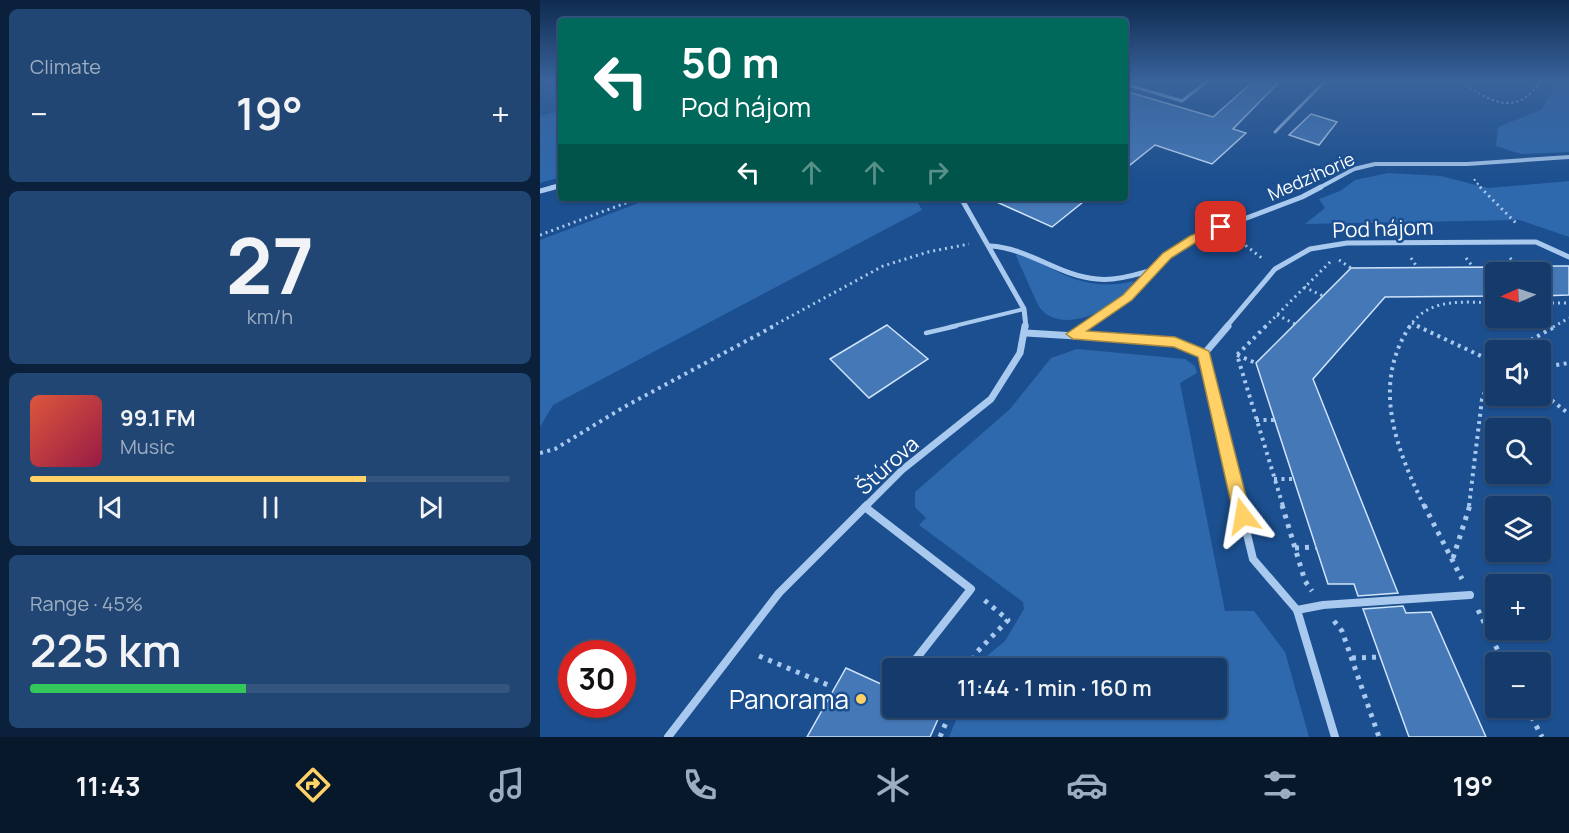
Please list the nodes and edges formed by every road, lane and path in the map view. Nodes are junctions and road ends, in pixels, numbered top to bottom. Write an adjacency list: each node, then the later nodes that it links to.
1 (1292, 114): 2 (lane)
2 (1275, 132)
3 (1569, 157): 4 (street, Medzihorie)
4 (1467, 164): 9 (street, Medzihorie); 11 (path)
5 (558, 186): 6 (street)
6 (540, 191)
7 (631, 201): 10 (path)
8 (963, 201): 13 (street, Štúrova)
9 (1221, 227): 30 (path); 31 (street, Medzihorie)
10 (540, 235)
11 (1536, 242): 14 (street); 30 (street, Pod hájom)
12 (970, 244): 57 (path)
13 (990, 246): 31 (street); 37 (street, Štúrova)
14 (1569, 257)
15 (1338, 258): 16 (path); 29 (path); 32 (path)
16 (1348, 258)
17 (1401, 258): 18 (path)
18 (1411, 258): 19 (path); 27 (path)
19 (1422, 258)
20 (1455, 258): 21 (path)
21 (1466, 258): 22 (path); 28 (path)
22 (1477, 258)
23 (1499, 258): 24 (path)
24 (1510, 258): 25 (path); 26 (path)
25 (1519, 258)
26 (1514, 262)
27 (1417, 267)
28 (1473, 267)
29 (1351, 268)
30 (1275, 269): 46 (street, Pod hájom)
31 (1152, 270): 44 (street, Medzihorie)
32 (1304, 287): 33 (path); 38 (path)
33 (1323, 296)
34 (1485, 303): 40 (path)
35 (1551, 303): 36 (path)
36 (1569, 303)
37 (1024, 309): 42 (lane); 43 (street, Štúrova)
38 (1277, 315): 41 (path); 47 (path)
39 (1569, 318): 45 (path)
40 (1412, 323): 48 (path); 63 (path)
41 (1295, 324)
42 (926, 333)
43 (1026, 333): 44 (street); 60 (street, Štúrova)
44 (1073, 334): 46 (street)
45 (1530, 340)
46 (1204, 354): 67 (street)
47 (1237, 355): 49 (path); 55 (path)
48 (1485, 360)
49 (1256, 363)
50 (1569, 363): 51 (path)
51 (1551, 366)
52 (1485, 392): 63 (path)
53 (1551, 399): 54 (path)
54 (1569, 414)
55 (1256, 420): 56 (path); 58 (path)
56 (1274, 420)
57 (540, 453)
58 (1274, 479): 59 (path); 62 (path)
59 (1294, 479)
60 (865, 507): 64 (street); 77 (street, Štúrova)
61 (1316, 547): 62 (path)
62 (1295, 548): 66 (path)
63 (1452, 559): 65 (path)
64 (971, 589): 71 (street); 72 (path)
65 (1470, 595): 66 (street); 68 (path)
66 (1323, 605): 67 (street); 73 (path)
67 (1297, 610): 79 (street)
68 (1498, 652)
69 (759, 657): 74 (path)
70 (1380, 657): 73 (path)
71 (917, 658)
72 (974, 658)
73 (1352, 658): 80 (path)
74 (828, 685)
75 (948, 718): 78 (path)
76 (1532, 718): 81 (path)
77 (668, 737)
78 (940, 737)
79 (1335, 737)
80 (1379, 737)
81 (1542, 737)

